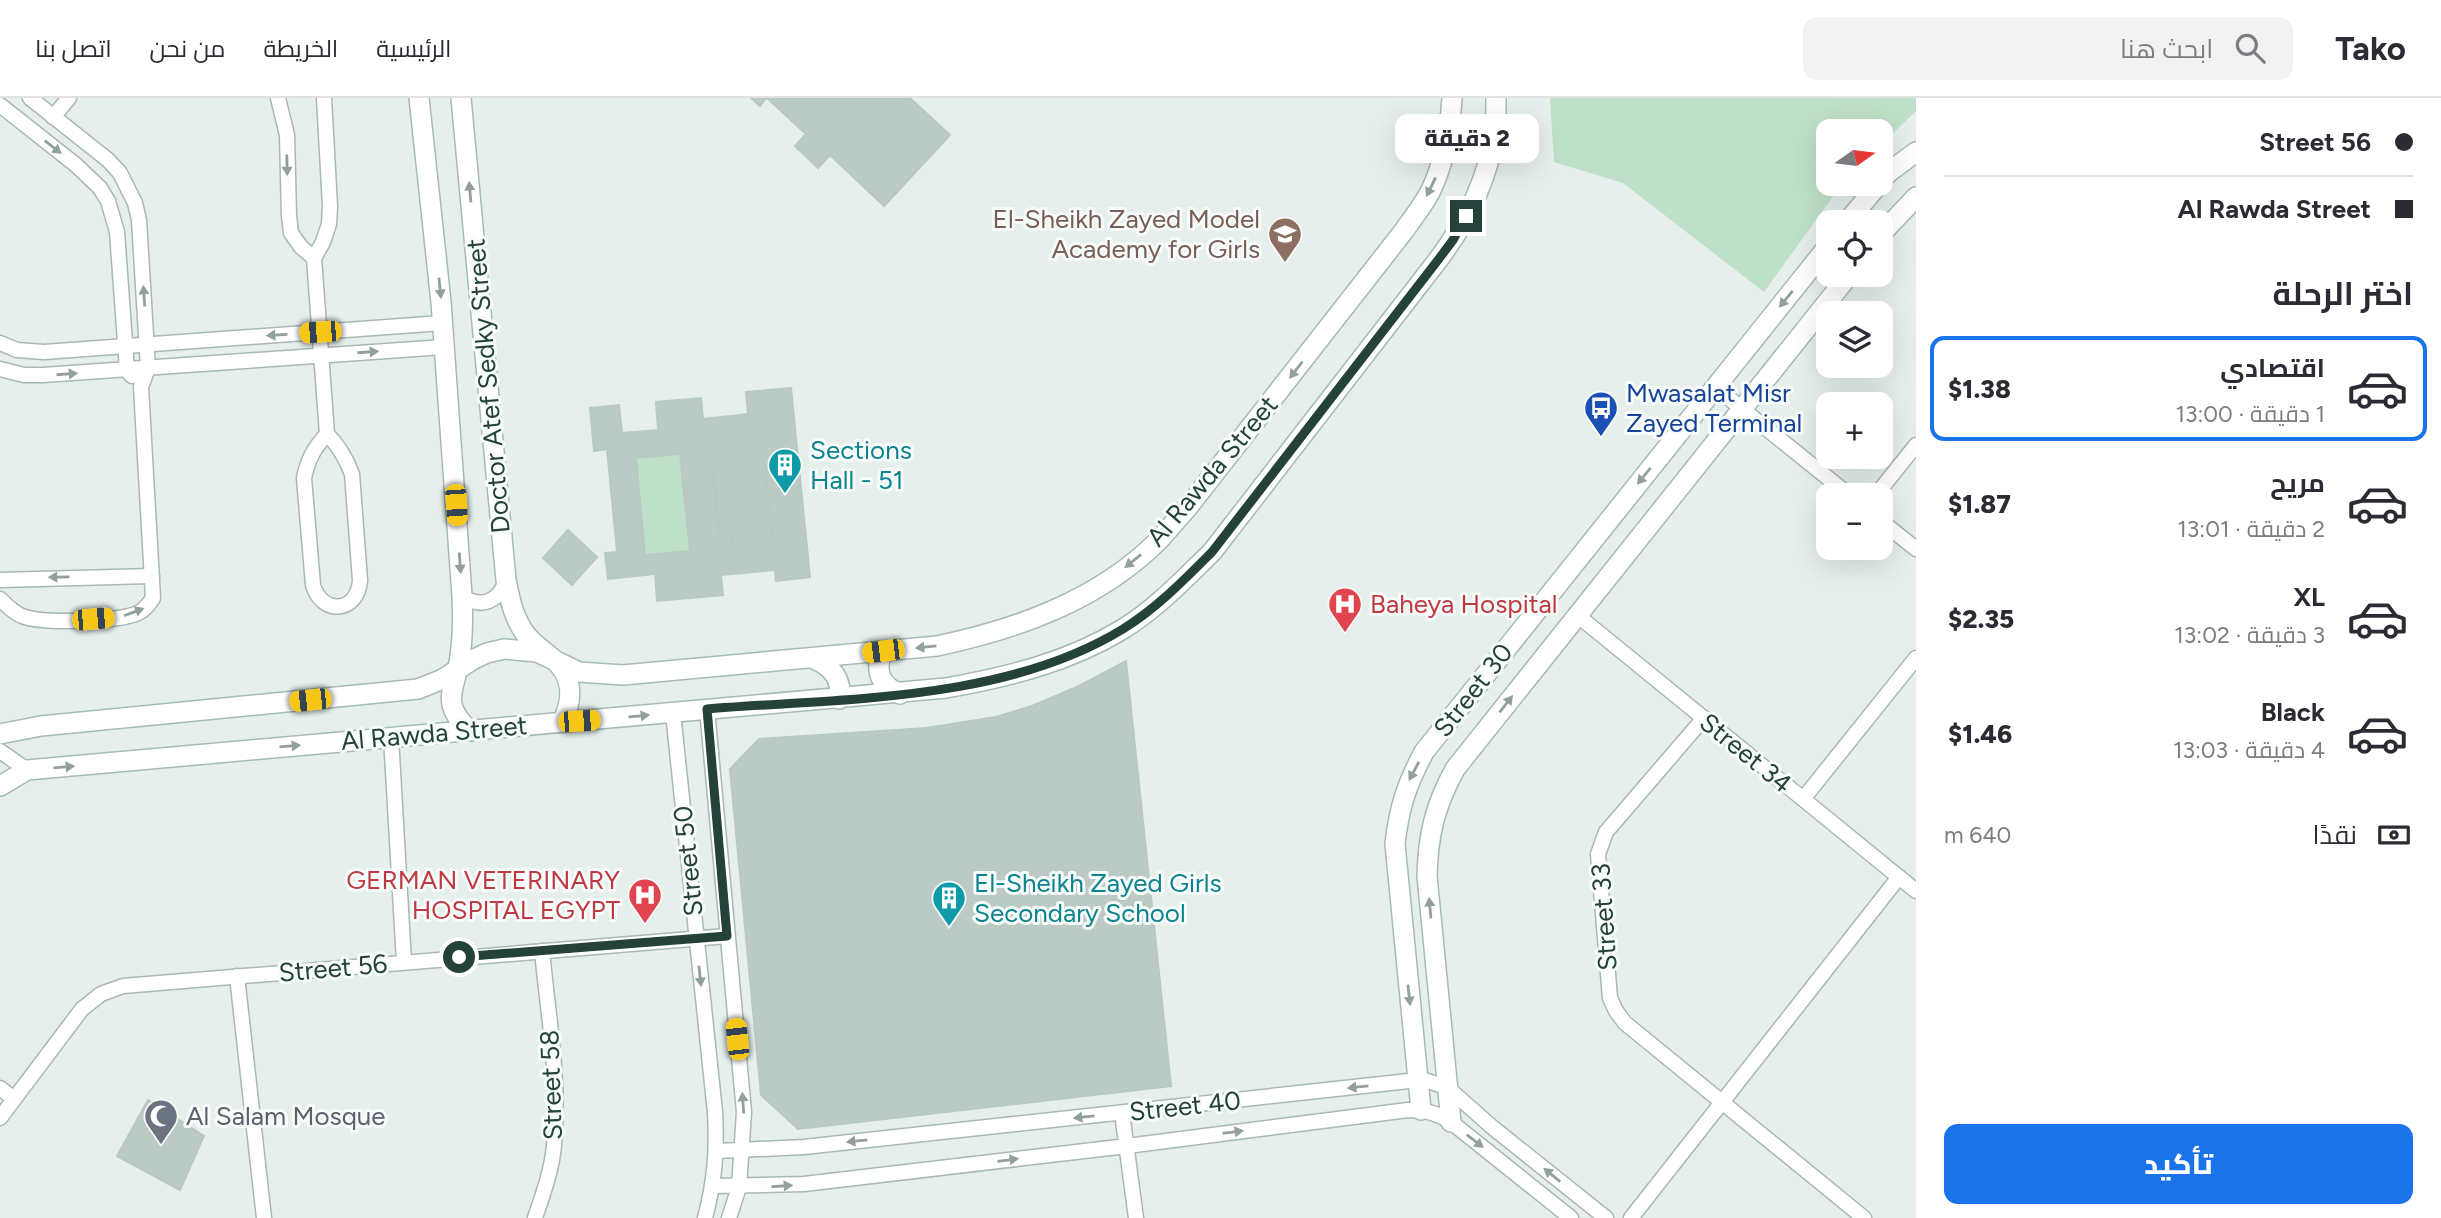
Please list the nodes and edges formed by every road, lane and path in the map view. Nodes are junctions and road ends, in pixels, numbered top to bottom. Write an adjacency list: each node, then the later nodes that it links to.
1 (30, 98): 10 (street)
2 (69, 98): 10 (street)
3 (278, 98): 17 (street, one-way to 17)
4 (324, 98): 17 (street)
5 (419, 98): 20 (street, Doctor Atef Sedky Street, one-way to 20)
6 (461, 98): 41 (street, Doctor Atef Sedky Street, one-way to 6)
7 (1452, 98): 47 (street, Al Rawda Street, one-way to 47)
8 (1496, 98): 52 (street, Al Rawda Street)
9 (0, 104): 24 (street, one-way to 24)
10 (53, 117): 23 (street, one-way to 10)
11 (1916, 152): 12 (street)
12 (1894, 168)
13 (1868, 196): 15 (street)
14 (1916, 197): 16 (street)
15 (1857, 210)
16 (1893, 221)
17 (314, 258): 21 (street)
18 (1816, 261): 31 (street, Street 30, one-way to 31)
19 (1840, 287): 32 (street, Street 30)
20 (442, 323): 21 (street); 25 (street, Doctor Atef Sedky Street)
21 (320, 332): 23 (street, one-way to 23); 26 (street)
22 (0, 342): 24 (street)
23 (147, 345): 24 (street); 27 (street)
24 (125, 346): 29 (street)
25 (444, 347): 26 (street, one-way to 25); 42 (street, Doctor Atef Sedky Street, one-way to 42)
26 (321, 356): 27 (street); 33 (street)
27 (148, 368): 29 (street); 30 (street)
28 (0, 369): 29 (street, one-way to 29)
29 (127, 370): 30 (street)
30 (141, 387): 39 (street)
31 (1715, 387): 32 (street); 45 (street, Street 30, one-way to 45)
32 (1743, 410): 35 (street); 44 (street, Street 30)
33 (327, 434): 33 (street)
34 (1916, 445): 36 (street)
35 (1834, 483)
36 (1886, 483)
37 (1893, 531): 38 (street)
38 (1916, 549)
39 (152, 576): 40 (street, one-way to 40); 43 (street, one-way to 39)
40 (0, 580)
41 (506, 580): 42 (street); 48 (street, Doctor Atef Sedky Street)
42 (462, 596): 51 (street, Doctor Atef Sedky Street)
43 (0, 599)
44 (1577, 615): 46 (street, Street 30); 56 (street, Street 34)
45 (1525, 625): 46 (street); 72 (street, Street 30, one-way to 72)
46 (1552, 645): 74 (street, Street 30, one-way to 46)
47 (883, 651): 50 (street, Al Rawda Street); 52 (street)
48 (553, 658): 50 (street, Al Rawda Street); 51 (street, Al Rawda Street); 57 (street)
49 (1916, 658): 64 (street)
50 (814, 659): 53 (street)
51 (458, 670): 58 (street); 59 (street, Al Rawda Street)
52 (900, 694): 53 (street, Al Rawda Street)
53 (839, 699): 54 (street, Al Rawda Street)
54 (707, 709): 55 (street, Al Rawda Street); 67 (street, Street 50)
55 (673, 713): 57 (street, Al Rawda Street, one-way to 55); 68 (street, Street 50)
56 (1704, 718): 64 (street, Street 34); 76 (street, Street 33)
57 (562, 722): 58 (street, Al Rawda Street)
58 (470, 731): 60 (street, Al Rawda Street)
59 (0, 734)
60 (391, 737): 62 (street, Al Rawda Street, one-way to 60); 70 (street)
61 (0, 751): 62 (street)
62 (27, 770): 63 (street, Al Rawda Street)
63 (0, 786)
64 (1803, 799): 65 (street, Street 34)
65 (1899, 877): 66 (street, Street 34); 76 (street)
66 (1916, 891)
67 (727, 936): 68 (street, Street 56); 83 (street, Street 50, one-way to 67)
68 (696, 938): 69 (street, Street 56); 82 (street, Street 50, one-way to 82)
69 (542, 951): 70 (street, Street 56); 87 (street, Street 58)
70 (404, 962): 71 (street, Street 56)
71 (237, 976): 75 (street, Street 56); 86 (street)
72 (1418, 1080): 74 (street, Street 40); 77 (street, Street 30); 78 (street, Street 40, one-way to 78)
73 (0, 1088): 75 (street)
74 (1448, 1088): 80 (street, Street 30); 92 (street, Street 40, one-way to 74)
75 (14, 1099): 79 (street, Street 56)
76 (1723, 1102): 93 (street); 94 (street, Street 33)
77 (1421, 1110): 80 (street, Street 40); 81 (street, Street 40, one-way to 77)
78 (1122, 1113): 81 (street); 83 (street, Street 40, one-way to 83)
79 (0, 1118)
80 (1451, 1122): 91 (street, Street 40, one-way to 91)
81 (1127, 1146): 85 (street, Street 40, one-way to 81); 90 (street)
82 (717, 1151): 83 (street, Street 40); 84 (street, Street 50)
83 (742, 1151): 85 (street, Street 50)
84 (713, 1186): 85 (street, Street 40); 88 (street, Street 50)
85 (739, 1187): 89 (street, Street 50)
86 (264, 1218)
87 (535, 1218)
88 (705, 1218)
89 (729, 1218)
90 (1136, 1218)
91 (1571, 1218)
92 (1606, 1218)
93 (1632, 1218)
94 (1864, 1218)

